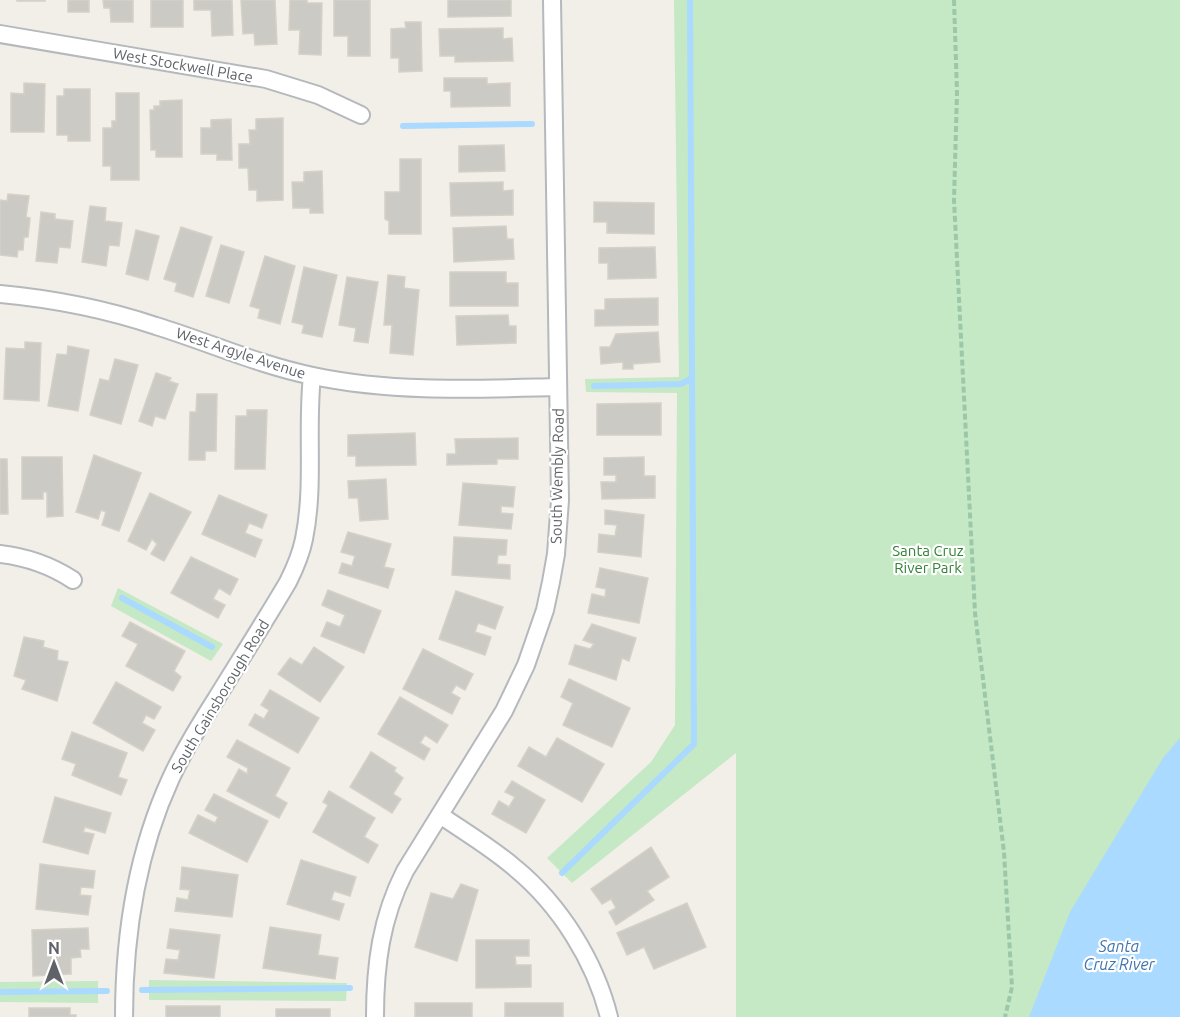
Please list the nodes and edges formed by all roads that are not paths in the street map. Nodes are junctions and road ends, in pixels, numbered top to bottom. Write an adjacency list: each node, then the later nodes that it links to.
1 (552, 0): 6 (street, South Wembly Road)
2 (0, 34): 3 (street, West Stockwell Place)
3 (361, 115)
4 (0, 294): 5 (street, West Argyle Avenue)
5 (312, 376): 6 (street, West Argyle Avenue); 10 (street, South Gainsborough Road)
6 (558, 387): 9 (street, South Wembly Road)
7 (0, 554): 8 (street)
8 (73, 580)
9 (440, 815): 11 (street, South Wembly Road); 12 (street)
10 (124, 1017)
11 (375, 1017)
12 (609, 1017)

